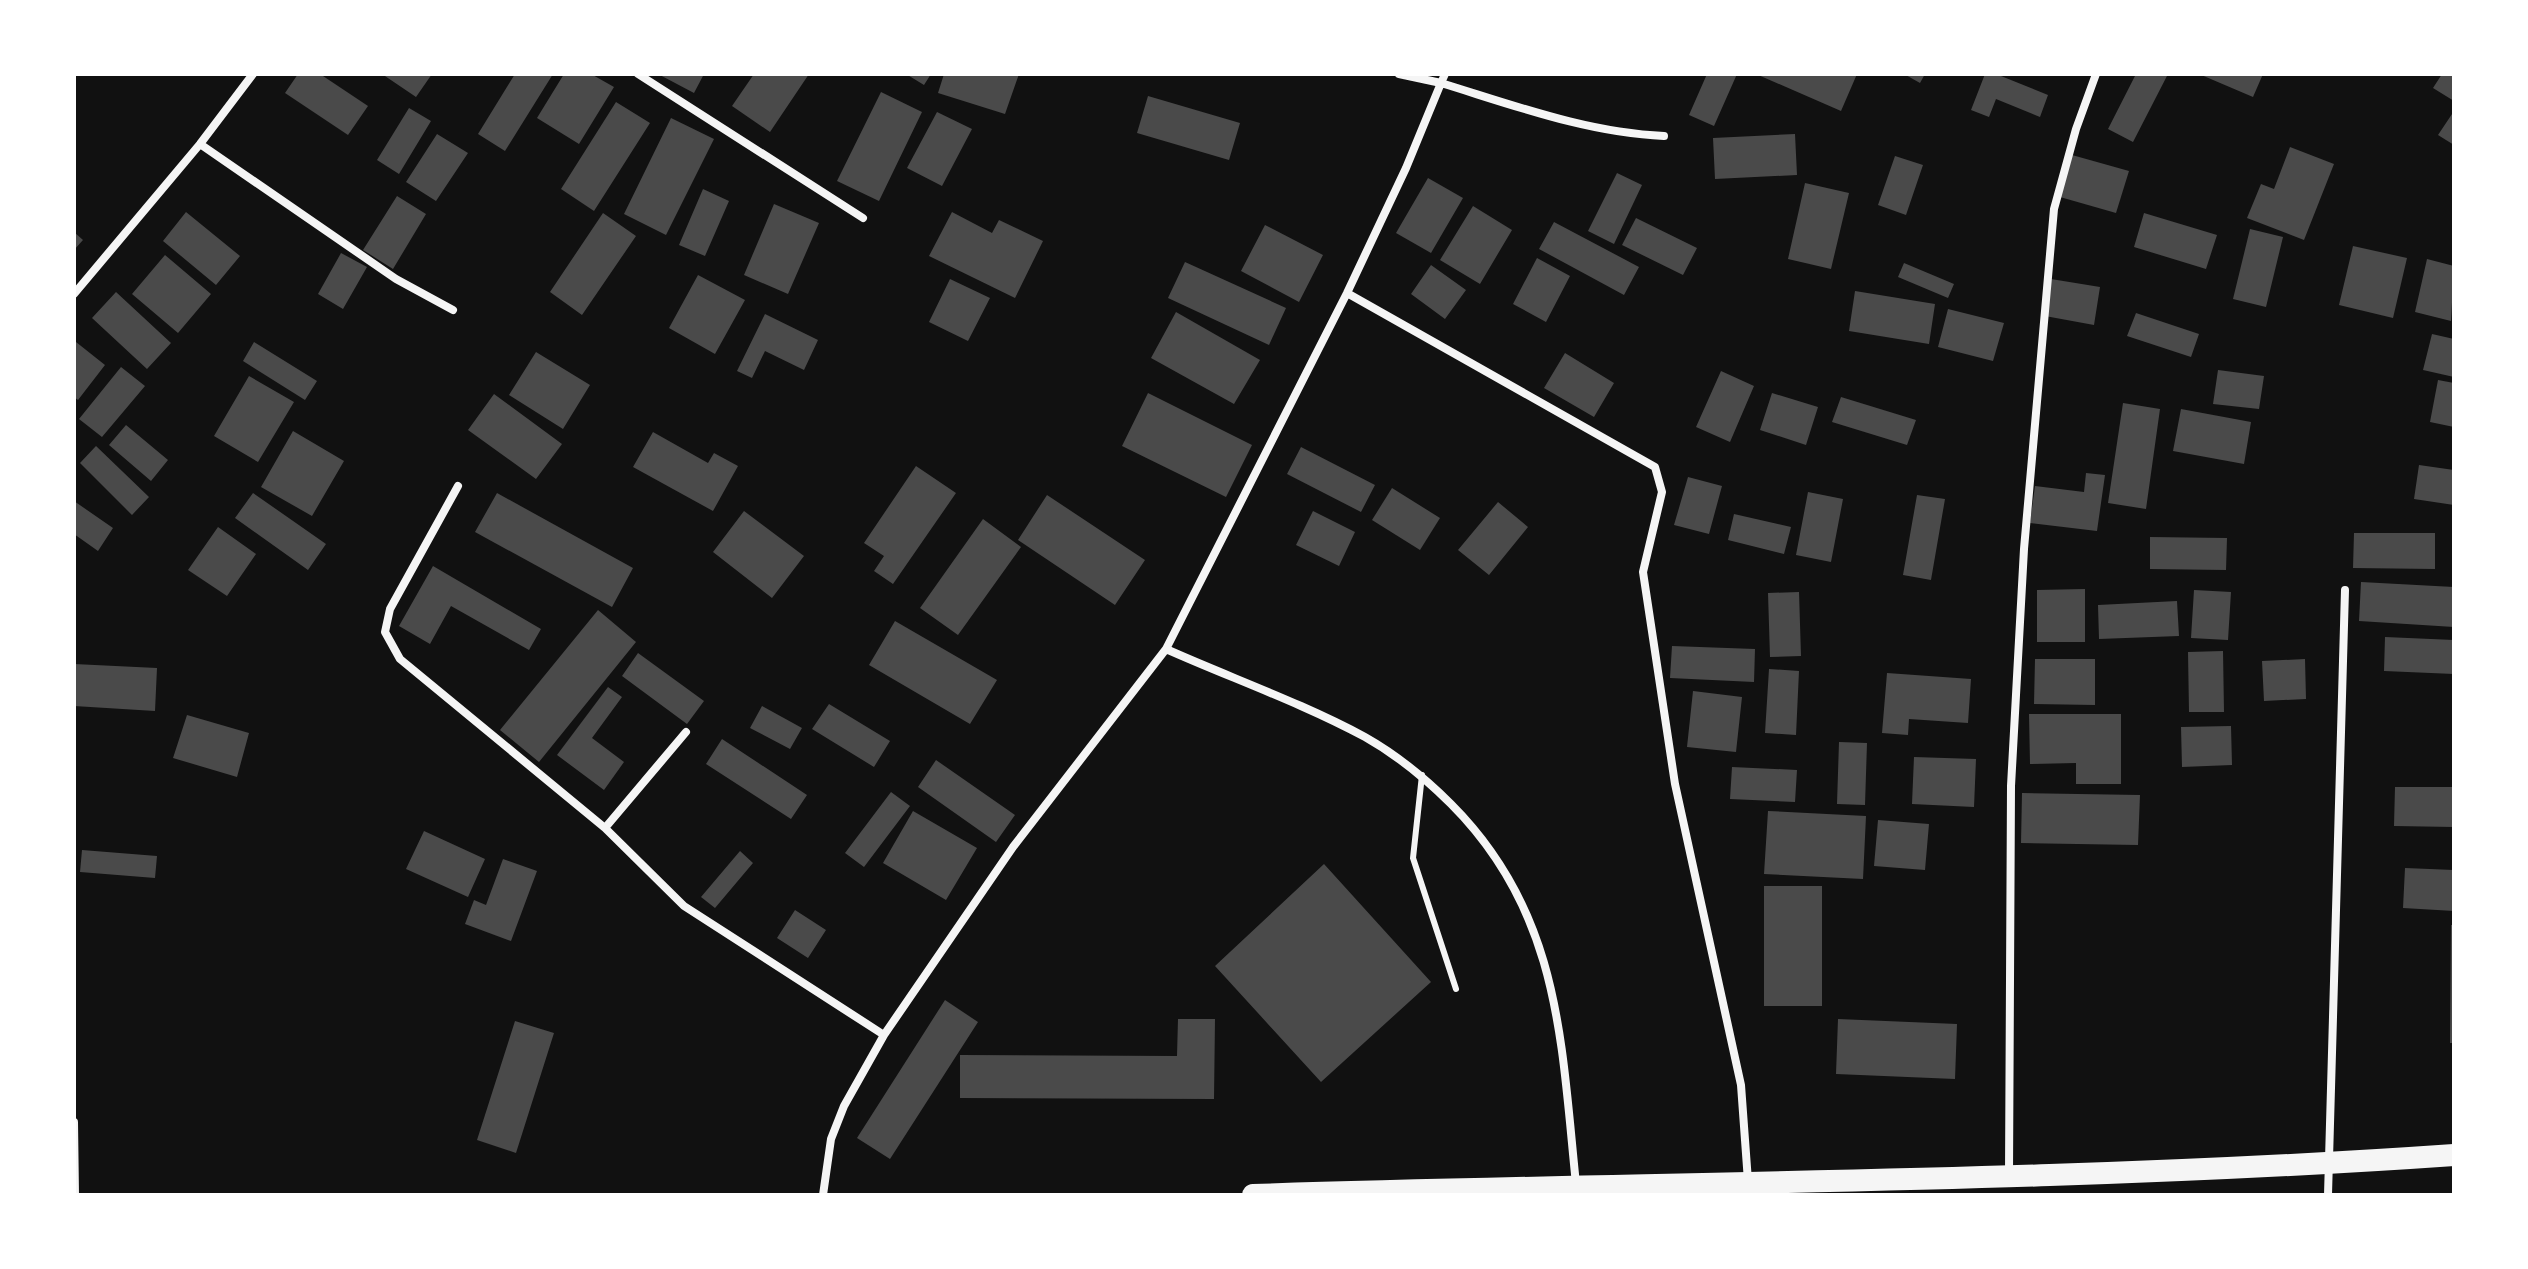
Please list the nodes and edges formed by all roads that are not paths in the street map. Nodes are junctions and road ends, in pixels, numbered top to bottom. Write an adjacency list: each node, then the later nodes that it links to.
1 (253, 74): 7 (street)
2 (638, 74): 8 (street)
3 (1399, 74): 5 (street)
4 (2096, 74): 23 (street)
5 (1443, 78): 6 (street); 9 (street)
6 (1664, 136)
7 (200, 144): 10 (street); 11 (street)
8 (863, 218)
9 (1347, 293): 14 (street); 25 (street)
10 (74, 294)
11 (453, 310)
12 (458, 486): 17 (street)
13 (2345, 590): 22 (street)
14 (1166, 649): 16 (street); 19 (street)
15 (686, 732): 17 (street)
16 (1422, 775): 18 (lane); 24 (street)
17 (605, 828): 19 (street)
18 (1456, 989)
19 (884, 1035): 28 (street)
20 (74, 1122): 27 (street)
21 (2454, 1155): 22 (highway)
22 (2330, 1164): 23 (highway); 30 (street)
23 (2009, 1175): 25 (highway)
24 (1576, 1184): 25 (highway); 26 (highway)
25 (1750, 1188)
26 (1519, 1191): 29 (highway)
27 (75, 1195)
28 (823, 1195)
29 (1253, 1195)
30 (2328, 1195)

